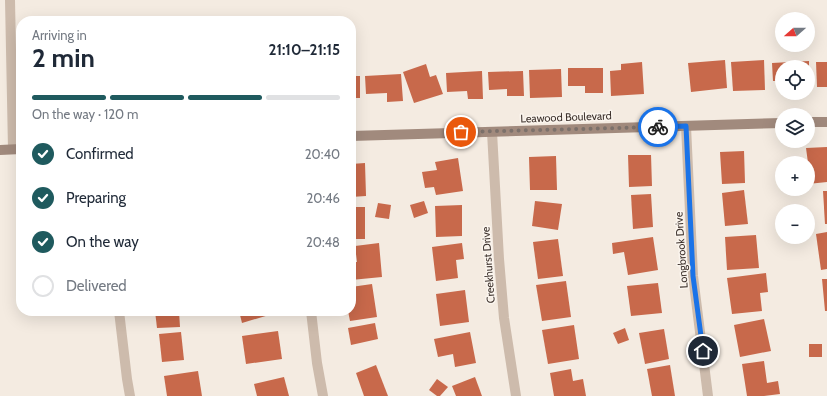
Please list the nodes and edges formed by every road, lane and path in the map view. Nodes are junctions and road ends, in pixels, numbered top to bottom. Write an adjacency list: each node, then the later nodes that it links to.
1 (10, 0): 6 (street)
2 (815, 122): 3 (street)
3 (827, 122)
4 (775, 123): 5 (street, Leawood Boulevard)
5 (686, 126): 7 (street, Leawood Boulevard); 16 (street, Longbrook Drive)
6 (16, 128)
7 (492, 132): 8 (street, Leawood Boulevard); 15 (street, Creekhurst Drive)
8 (356, 136)
9 (16, 149): 10 (street)
10 (0, 150)
11 (120, 316): 13 (street)
12 (312, 316): 14 (street)
13 (130, 396)
14 (322, 396)
15 (516, 396)
16 (708, 396)

